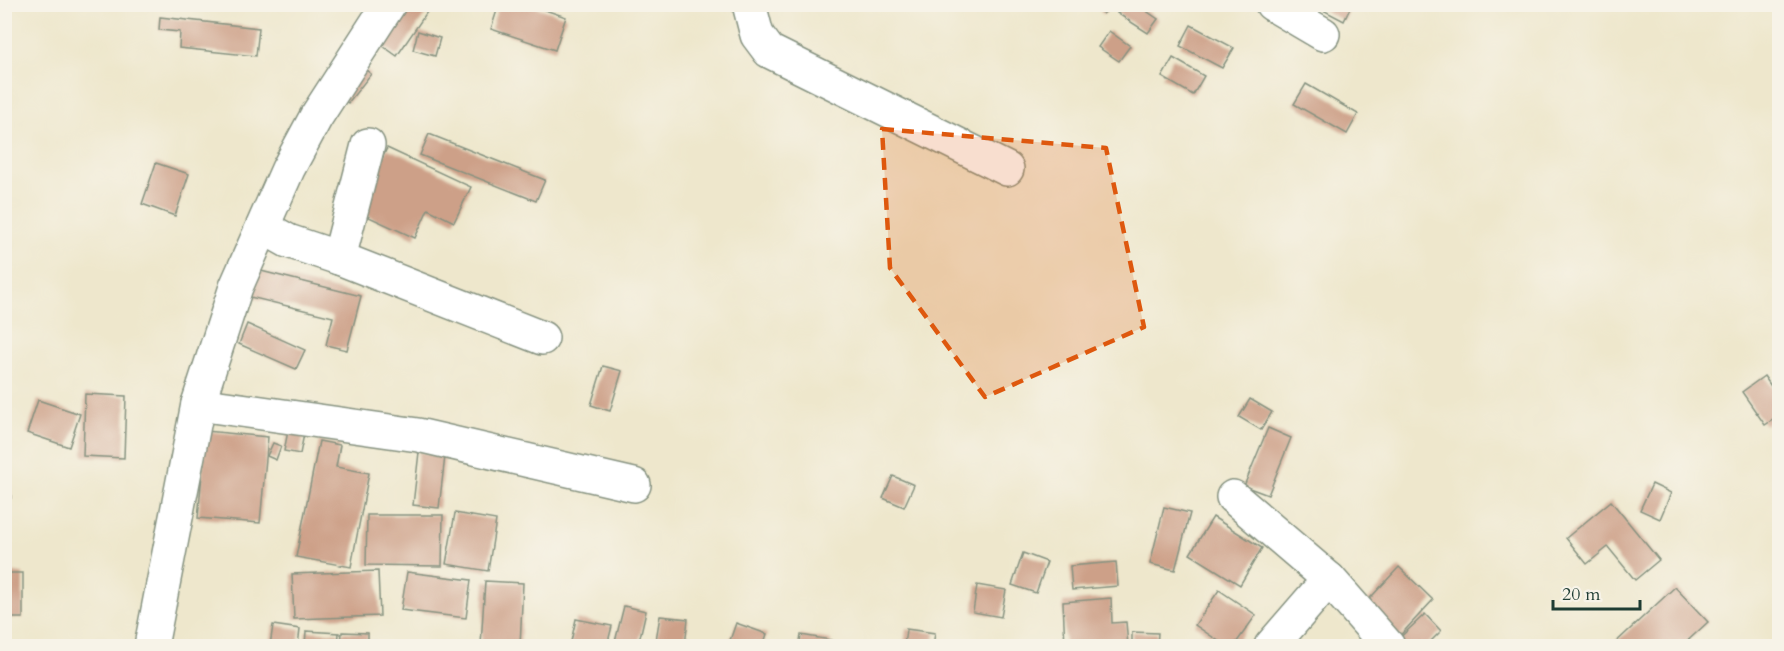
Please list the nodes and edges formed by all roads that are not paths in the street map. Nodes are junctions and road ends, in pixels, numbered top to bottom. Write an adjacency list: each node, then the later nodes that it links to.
1 (389, 4): 7 (street)
2 (749, 4): 6 (street)
3 (1272, 4): 4 (street)
4 (1323, 34)
5 (368, 145): 8 (street)
6 (1007, 169)
7 (263, 227): 8 (street); 10 (street)
8 (339, 258): 9 (street)
9 (542, 338)
10 (198, 404): 11 (street); 14 (street)
11 (634, 485)
12 (1233, 497): 13 (street)
13 (1329, 579): 15 (street); 16 (street)
14 (151, 646)
15 (1271, 646)
16 (1388, 646)

